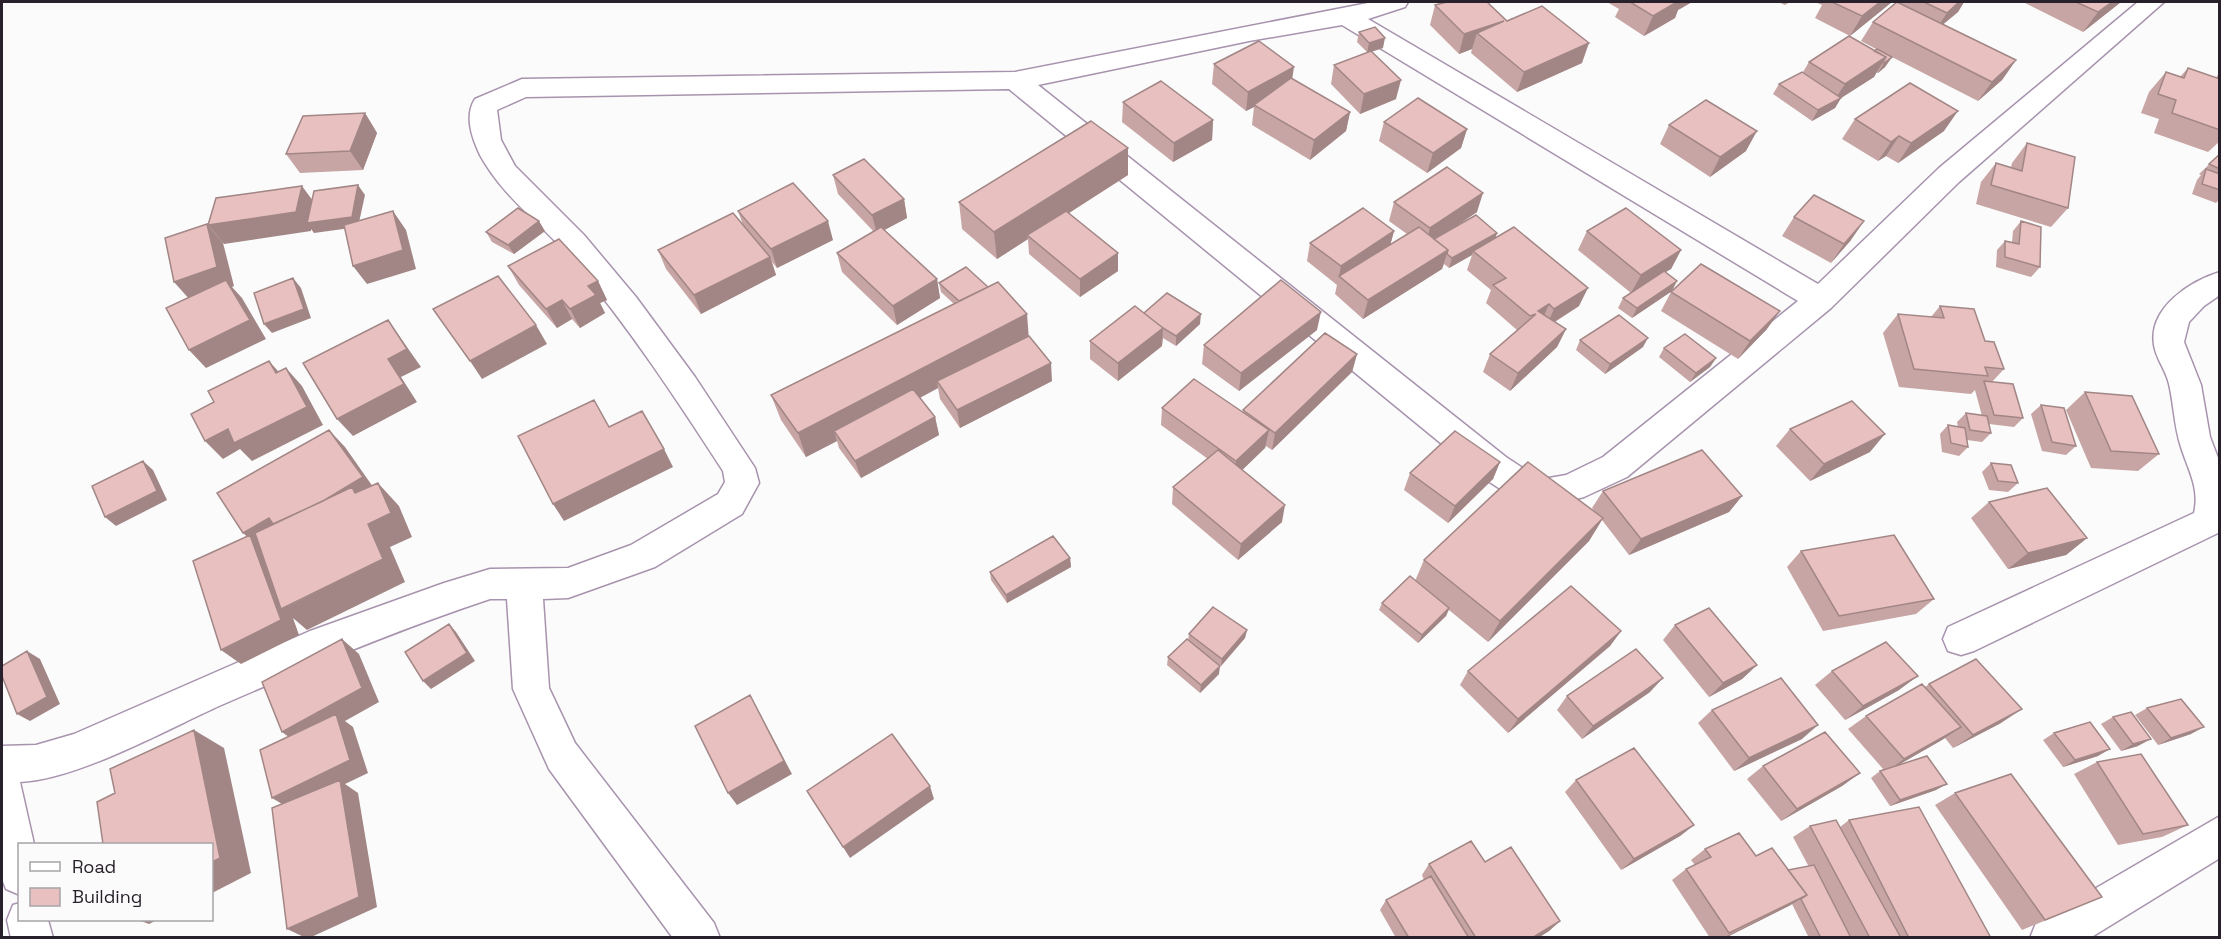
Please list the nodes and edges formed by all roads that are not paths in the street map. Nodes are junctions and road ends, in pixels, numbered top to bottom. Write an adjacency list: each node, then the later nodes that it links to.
1 (1396, 2): 3 (street)
2 (2152, 2): 6 (street)
3 (1347, 17): 4 (street); 6 (street)
4 (1015, 80): 6 (street); 7 (street)
5 (2220, 283): 8 (street)
6 (1821, 300)
7 (526, 582): 9 (street); 15 (street)
8 (1961, 639)
9 (2, 764)
10 (2, 784): 12 (street)
11 (2220, 835): 16 (street)
12 (18, 865)
13 (28, 921): 14 (street)
14 (32, 938)
15 (699, 938)
16 (2051, 938)

